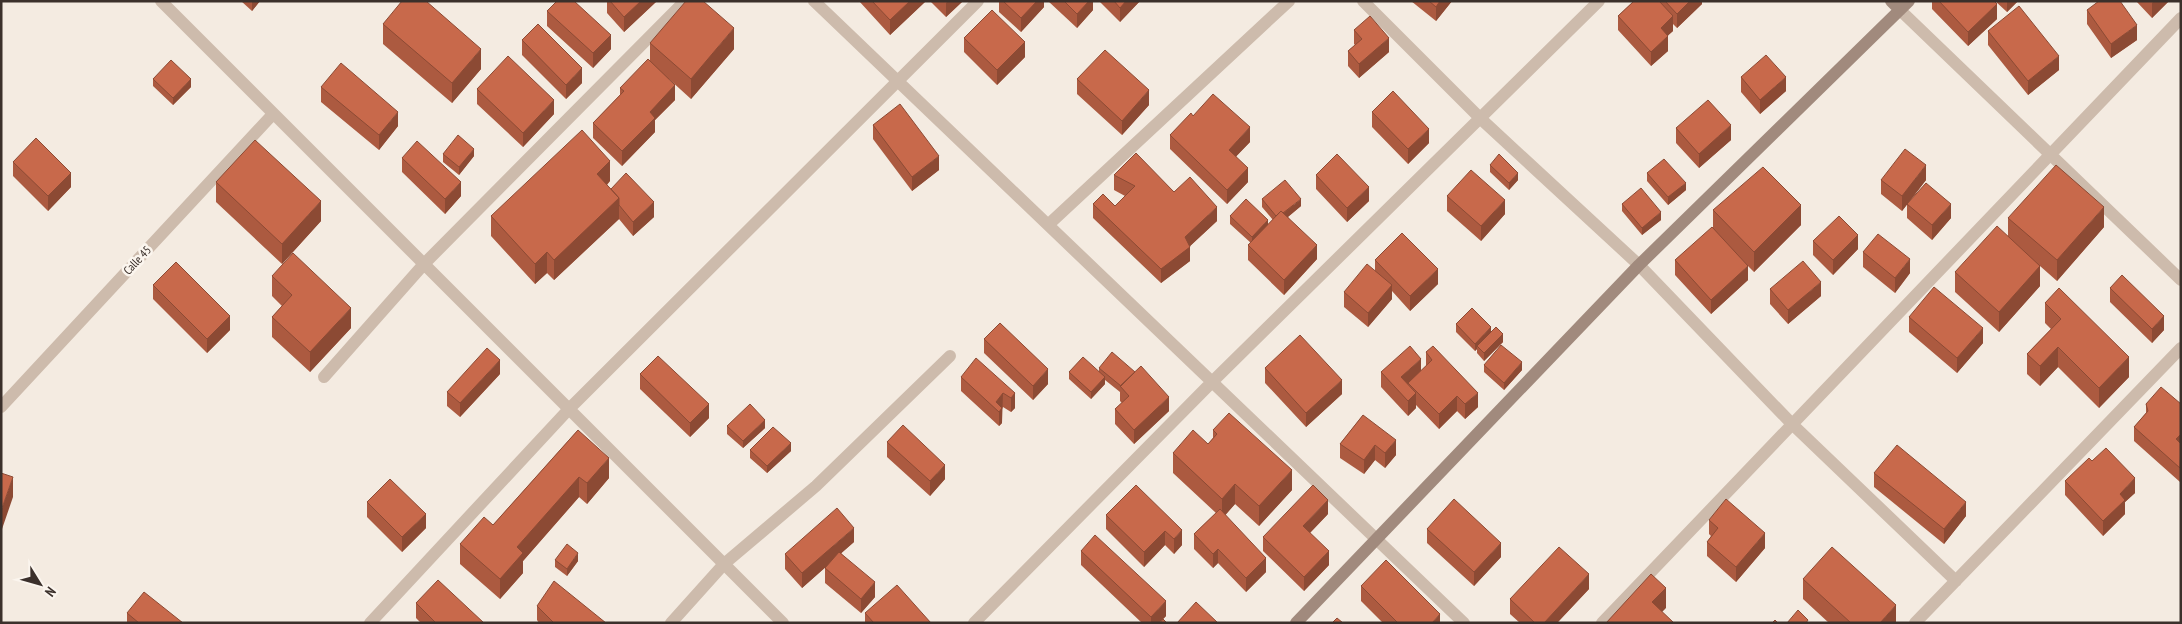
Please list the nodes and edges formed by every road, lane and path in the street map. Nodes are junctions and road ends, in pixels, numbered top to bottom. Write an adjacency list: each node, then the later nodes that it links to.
1 (161, 1): 11 (street)
2 (684, 1): 15 (street)
3 (814, 1): 10 (street)
4 (978, 1): 10 (street)
5 (1289, 1): 14 (street)
6 (1363, 1): 12 (street)
7 (1599, 1): 12 (street)
8 (1900, 4): 13 (street); 16 (street)
9 (2181, 18): 13 (street)
10 (899, 82): 14 (street); 23 (street)
11 (274, 114): 15 (street); 22 (street, Calle 45)
12 (1481, 119): 16 (street); 21 (street)
13 (2050, 154): 17 (street); 24 (street)
14 (1048, 225): 21 (street)
15 (424, 264): 20 (street); 23 (street)
16 (1639, 265): 24 (street); 25 (street)
17 (2181, 280)
18 (2181, 348): 27 (street)
19 (950, 356): 26 (street)
20 (324, 377)
21 (1212, 382): 25 (street); 31 (street)
22 (1, 407)
23 (569, 409): 26 (street); 28 (street)
24 (1792, 424): 27 (street); 34 (street)
25 (1377, 540): 32 (street); 33 (street)
26 (724, 564): 29 (street); 30 (street)
27 (1956, 581): 35 (street)
28 (370, 623)
29 (671, 623)
30 (783, 623)
31 (974, 623)
32 (1296, 623)
33 (1464, 623)
34 (1602, 623)
35 (1915, 623)

